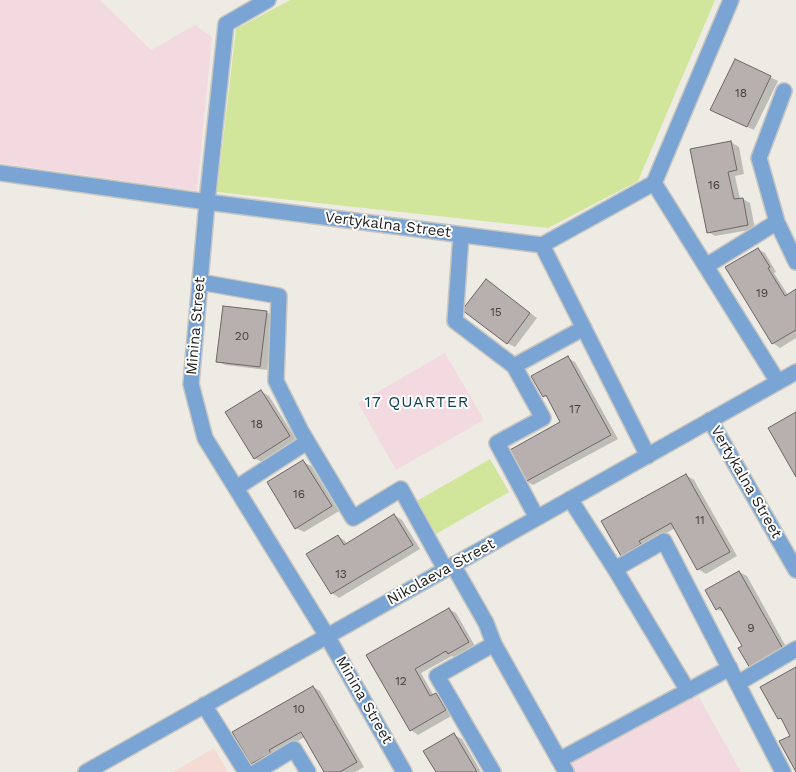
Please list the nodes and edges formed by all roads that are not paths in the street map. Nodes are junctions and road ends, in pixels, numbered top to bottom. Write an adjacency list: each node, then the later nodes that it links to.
1 (268, 0): 6 (street, Minina Street)
2 (731, 0): 5 (street)
3 (784, 91): 7 (street)
4 (0, 173): 6 (street, Vertykalna Street)
5 (654, 183): 9 (street); 11 (street)
6 (207, 202): 8 (street, Vertykalna Street); 12 (street, Minina Street)
7 (777, 222): 10 (street); 11 (street)
8 (461, 235): 9 (street, Vertykalna Street); 14 (street)
9 (542, 245): 13 (street)
10 (796, 262)
11 (706, 266): 16 (street)
12 (200, 282): 18 (street); 20 (street, Minina Street)
13 (584, 328): 14 (street); 19 (street)
14 (514, 366): 22 (street)
15 (796, 372): 16 (street, Nikolaeva Street)
16 (778, 382): 17 (street, Nikolaeva Street)
17 (710, 420): 19 (street, Nikolaeva Street); 25 (street, Vertykalna Street)
18 (307, 442): 20 (street); 23 (street)
19 (648, 456): 21 (street, Nikolaeva Street)
20 (236, 488): 26 (street, Minina Street)
21 (570, 499): 22 (street, Nikolaeva Street); 24 (street)
22 (537, 518): 23 (street, Nikolaeva Street)
23 (449, 567): 26 (street, Nikolaeva Street); 27 (street)
24 (615, 570): 29 (street); 31 (street)
25 (796, 570)
26 (327, 636): 32 (street, Nikolaeva Street); 38 (street, Minina Street)
27 (494, 644): 33 (street); 39 (street)
28 (796, 648): 30 (street)
29 (730, 668): 30 (street); 31 (street)
30 (738, 683): 40 (street)
31 (688, 691): 33 (street)
32 (204, 705): 34 (street, Nikolaeva Street); 35 (street)
33 (562, 766)
34 (86, 772)
35 (246, 772)
36 (256, 772): 37 (street)
37 (308, 772)
38 (404, 772)
39 (493, 772)
40 (783, 772)

